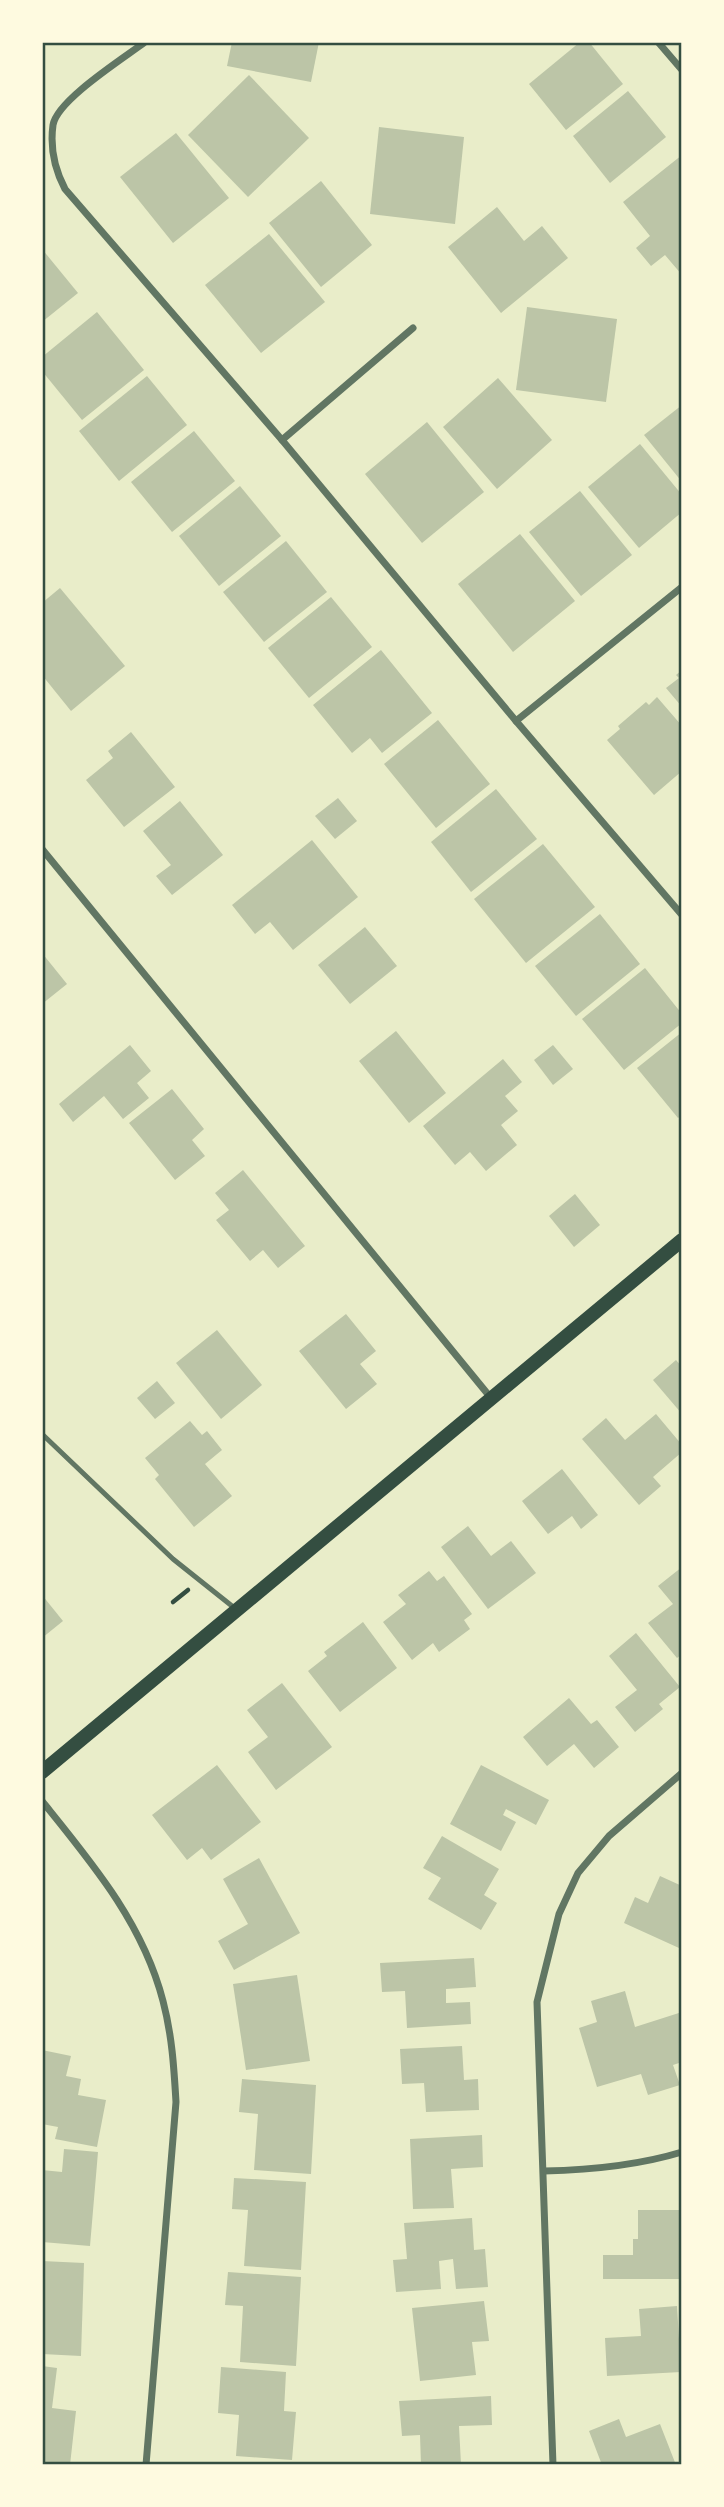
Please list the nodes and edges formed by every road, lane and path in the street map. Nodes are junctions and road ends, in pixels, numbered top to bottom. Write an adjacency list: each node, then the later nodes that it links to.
1 (145, 42): 5 (street)
2 (658, 42): 3 (street)
3 (682, 70)
4 (413, 328): 5 (street)
5 (282, 440): 7 (street)
6 (682, 587): 7 (street)
7 (516, 722): 9 (street)
8 (42, 849): 11 (street)
9 (682, 915)
10 (682, 1240): 11 (main road)
11 (491, 1398): 13 (main road)
12 (42, 1434): 13 (lane)
13 (237, 1610): 14 (main road)
14 (42, 1772)
15 (682, 1773): 18 (street)
16 (42, 1801): 19 (street)
17 (682, 2152): 18 (street)
18 (544, 2171): 20 (street)
19 (146, 2465)
20 (552, 2465)

